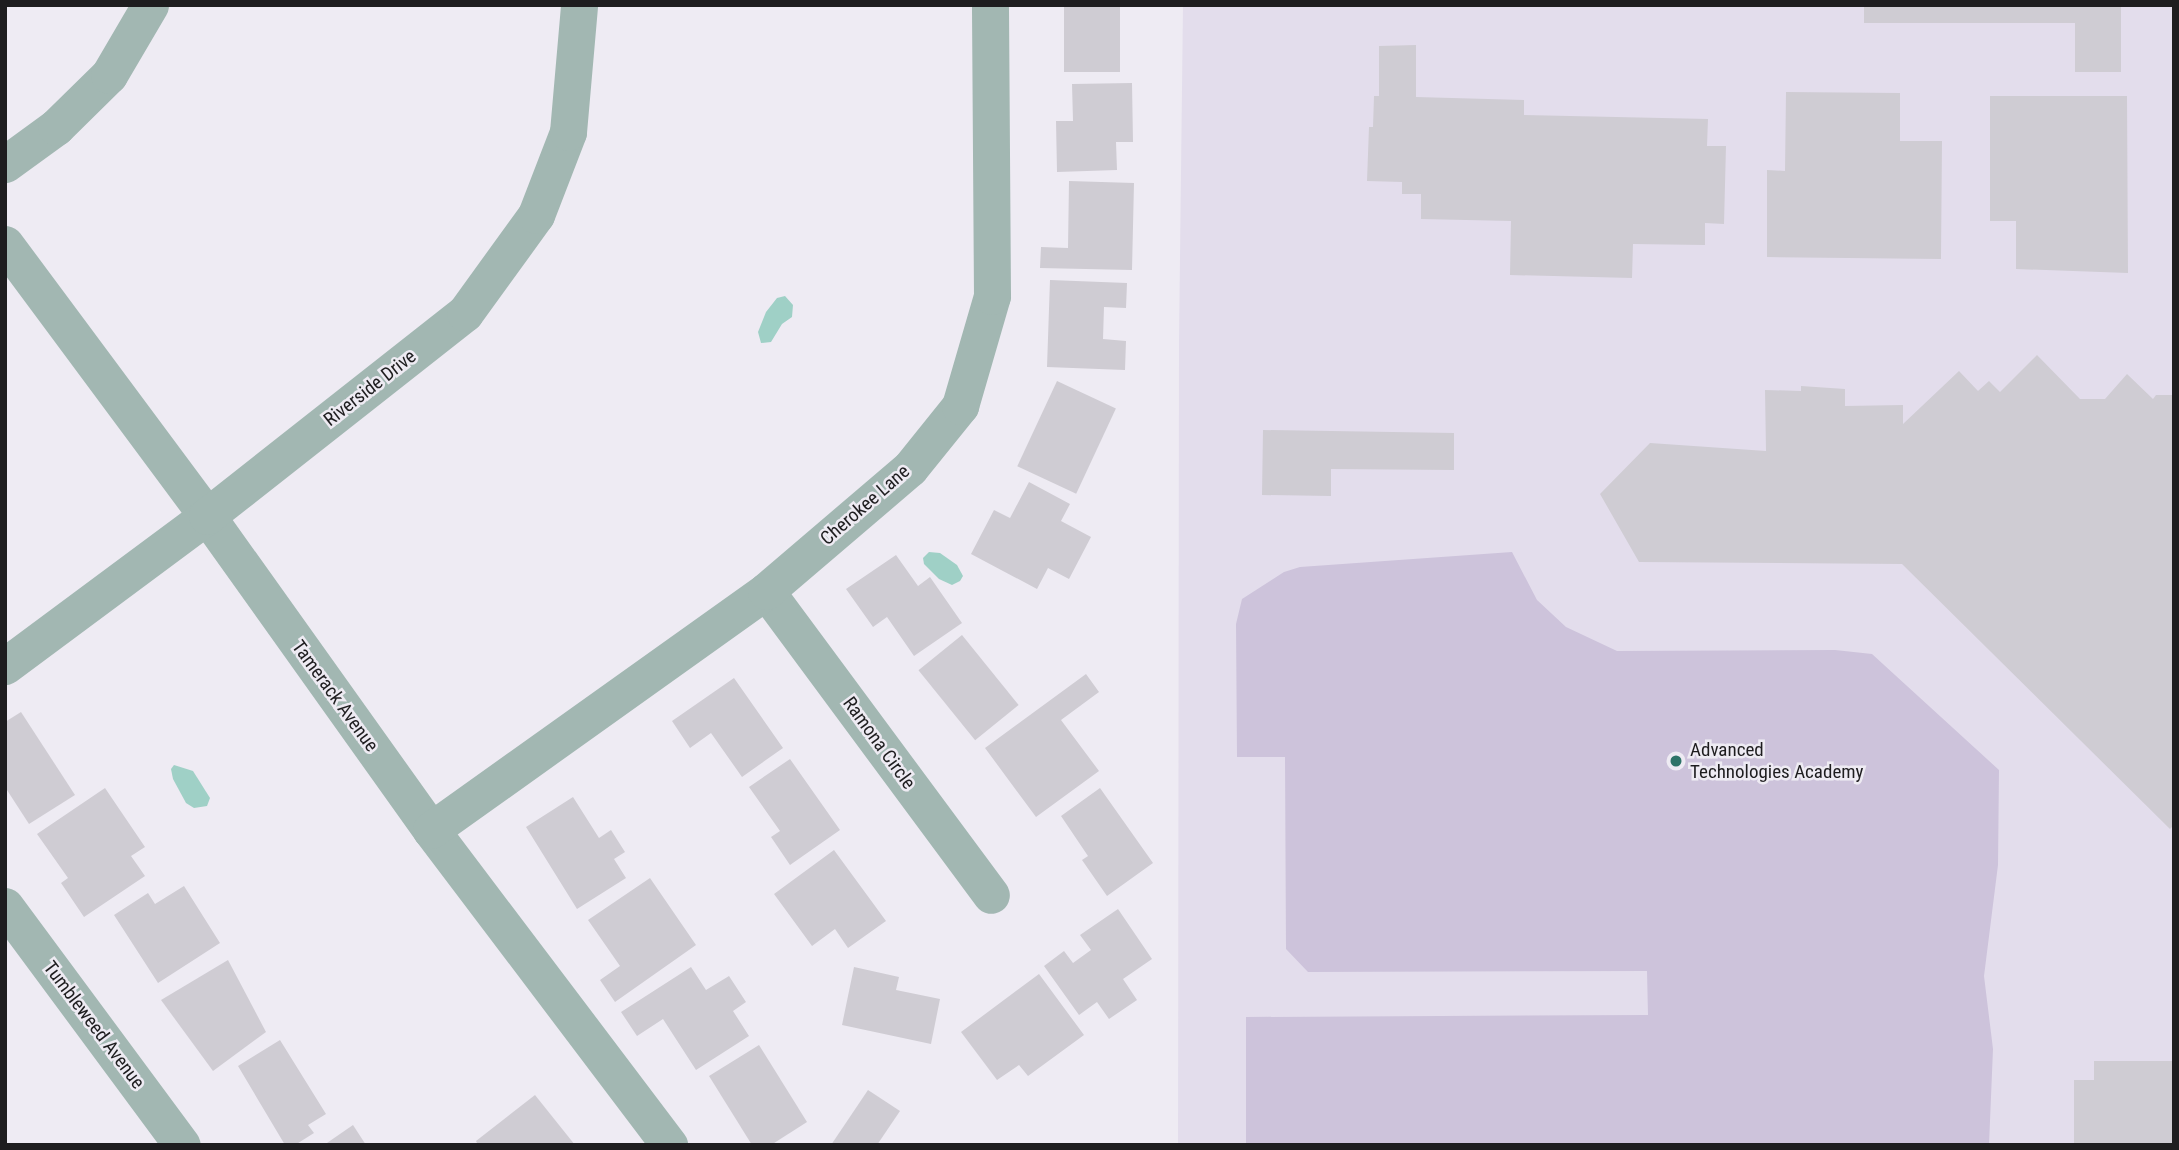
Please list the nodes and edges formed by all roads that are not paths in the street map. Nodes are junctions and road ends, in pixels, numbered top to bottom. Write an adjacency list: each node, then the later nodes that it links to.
1 (150, 5): 4 (street)
2 (579, 5): 6 (street, Riverside Drive)
3 (990, 5): 7 (street, Cherokee Lane)
4 (5, 164)
5 (5, 244): 6 (street, Tamerack Avenue)
6 (206, 516): 8 (street, Riverside Drive); 9 (street, Tamerack Avenue)
7 (766, 591): 9 (street, Cherokee Lane); 10 (street, Ramona Circle)
8 (5, 666)
9 (431, 831): 13 (street, Tamerack Avenue)
10 (991, 895)
11 (5, 906): 12 (street, Tumbleweed Avenue)
12 (183, 1145)
13 (669, 1145)

